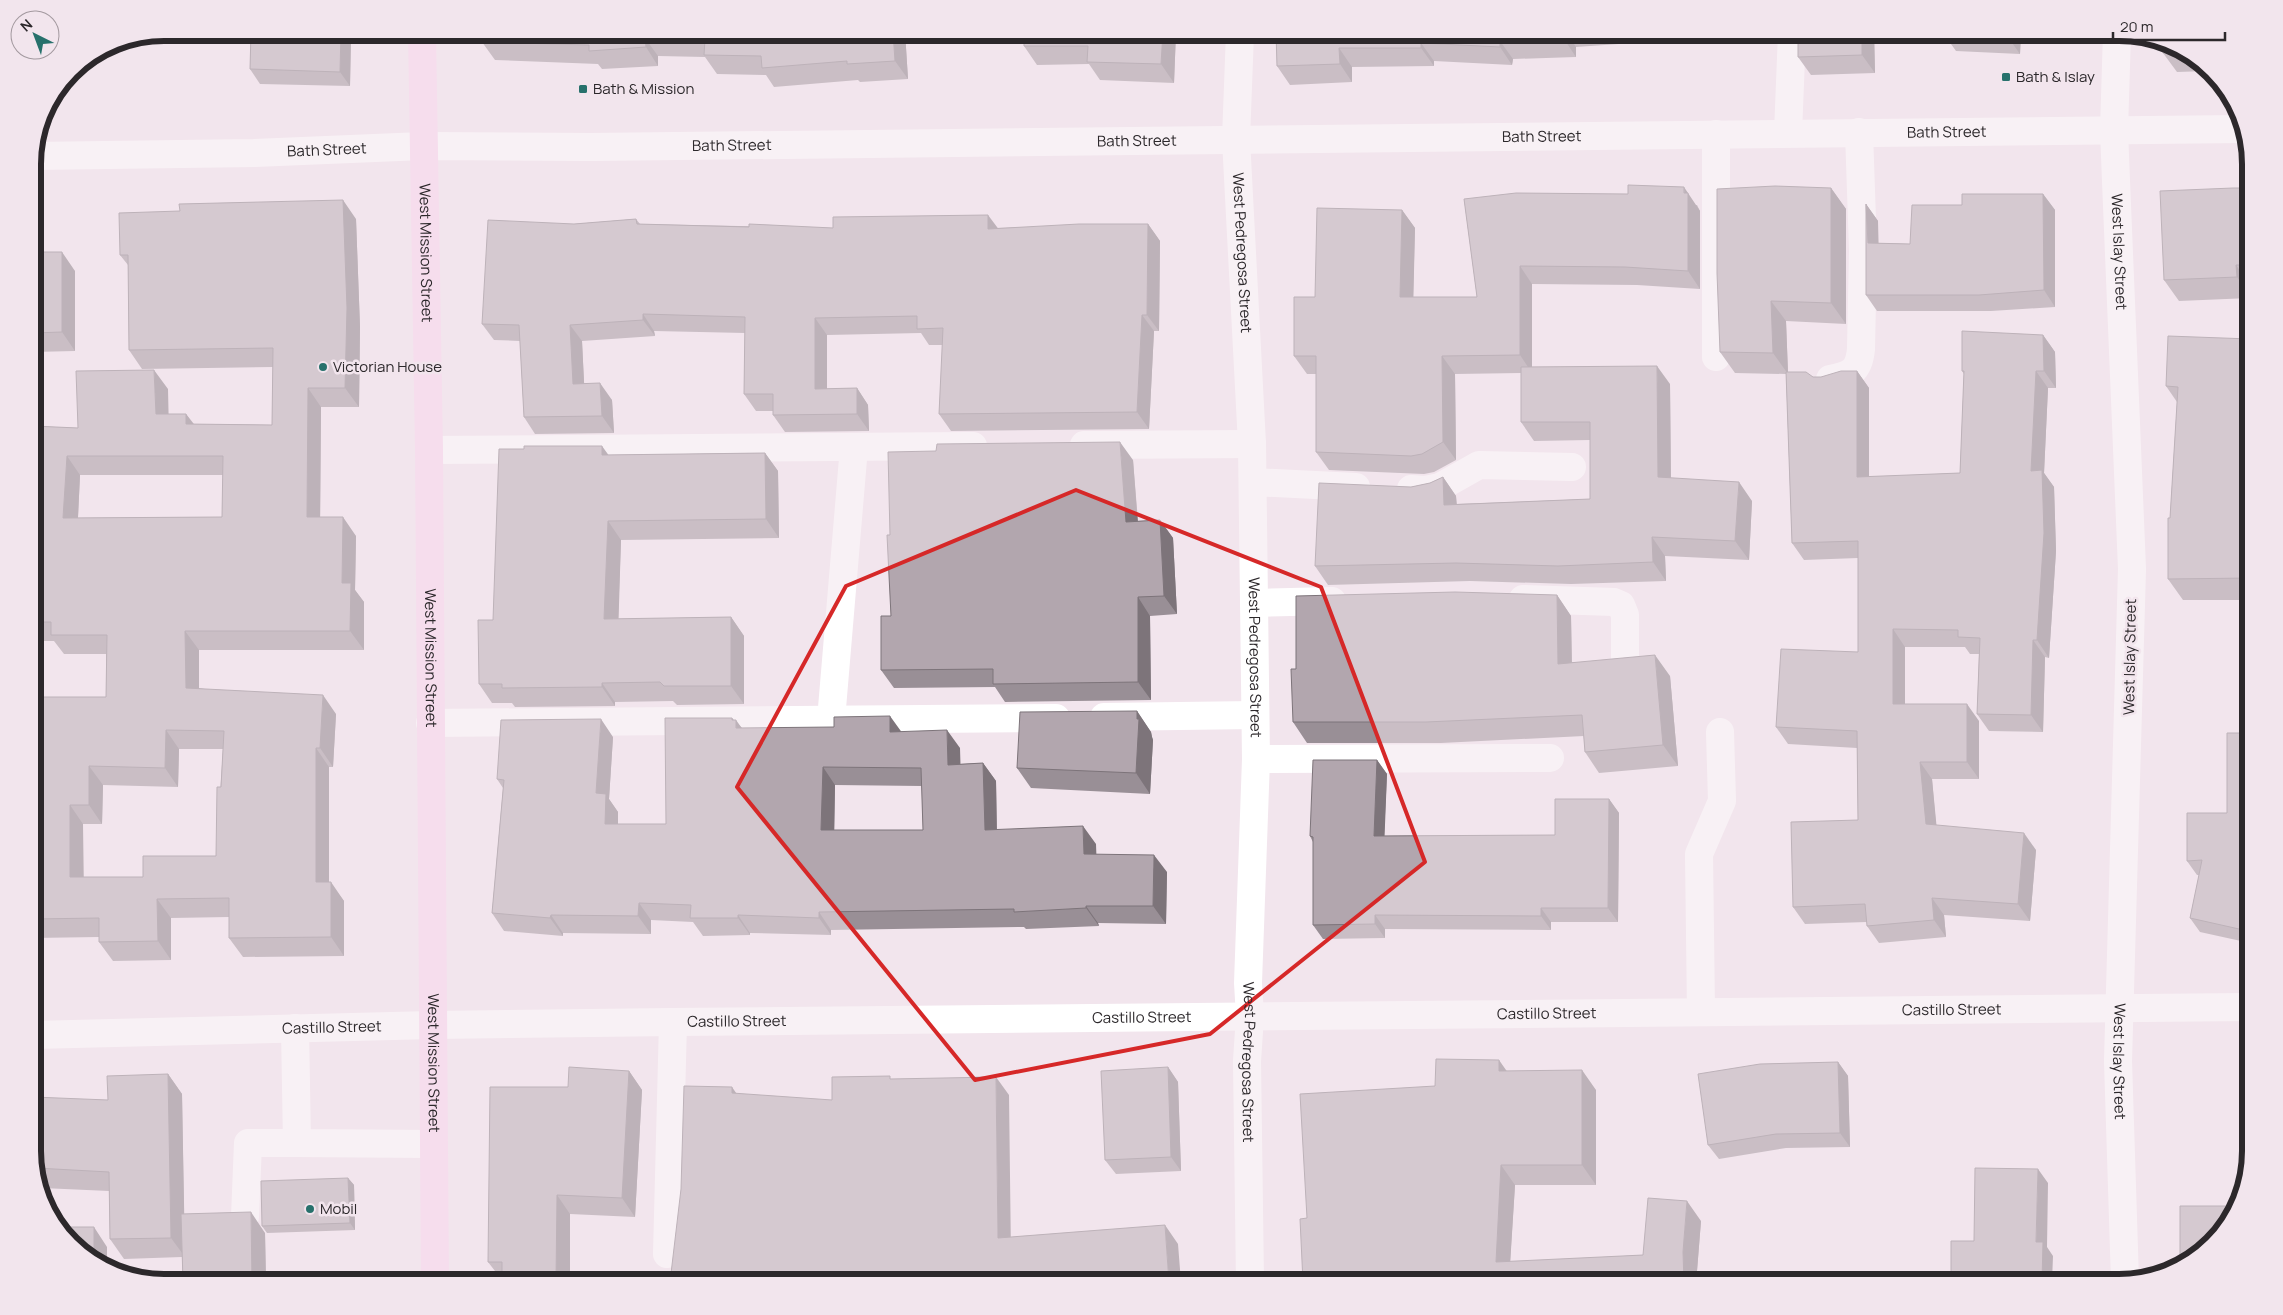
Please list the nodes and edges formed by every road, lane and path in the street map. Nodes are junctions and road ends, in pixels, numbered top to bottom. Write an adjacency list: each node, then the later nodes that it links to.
1 (1240, 41): 10 (street, West Pedregosa Street)
2 (1792, 41): 8 (street)
3 (2117, 41): 6 (street, West Islay Street)
4 (422, 42): 11 (main road, West Mission Street)
5 (2236, 129): 6 (street, Bath Street)
6 (2114, 130): 7 (street, Bath Street); 33 (street, West Islay Street)
7 (1859, 132): 8 (street, Bath Street); 14 (street)
8 (1788, 133): 9 (street, Bath Street)
9 (1716, 134): 10 (street, Bath Street); 13 (street)
10 (1236, 139): 11 (street, Bath Street); 15 (street, West Pedregosa Street)
11 (423, 146): 12 (street, Bath Street); 19 (main road, West Mission Street)
12 (42, 156)
13 (1716, 357)
14 (1830, 379)
15 (1252, 444): 17 (street); 21 (street, West Pedregosa Street)
16 (993, 446): 18 (street)
17 (1063, 446)
18 (854, 447): 19 (street); 27 (street)
19 (428, 450): 28 (main road, West Mission Street)
20 (1572, 467): 21 (street)
21 (1252, 482): 24 (street, West Pedregosa Street)
22 (1499, 598): 25 (street)
23 (1352, 600): 24 (street)
24 (1254, 603): 26 (street, West Pedregosa Street)
25 (1625, 657)
26 (1255, 716): 27 (street); 31 (street, West Pedregosa Street)
27 (831, 720): 28 (street)
28 (430, 722): 37 (main road, West Mission Street)
29 (1720, 732): 34 (street)
30 (1550, 758): 31 (street)
31 (1256, 759): 35 (street, West Pedregosa Street)
32 (2242, 1007): 33 (street, Castillo Street)
33 (2121, 1009): 34 (street, Castillo Street); 46 (street, West Islay Street)
34 (1701, 1012): 35 (street, Castillo Street)
35 (1250, 1016): 36 (street, Castillo Street); 45 (street, West Pedregosa Street)
36 (673, 1022): 37 (street, Castillo Street); 43 (street)
37 (432, 1025): 38 (street, Castillo Street); 41 (main road, West Mission Street)
38 (295, 1028): 39 (street, Castillo Street); 40 (street)
39 (42, 1035)
40 (297, 1143): 41 (street); 42 (street)
41 (433, 1144): 44 (main road, West Mission Street)
42 (245, 1217)
43 (667, 1254)
44 (435, 1274)
45 (1250, 1274)
46 (2125, 1274)

